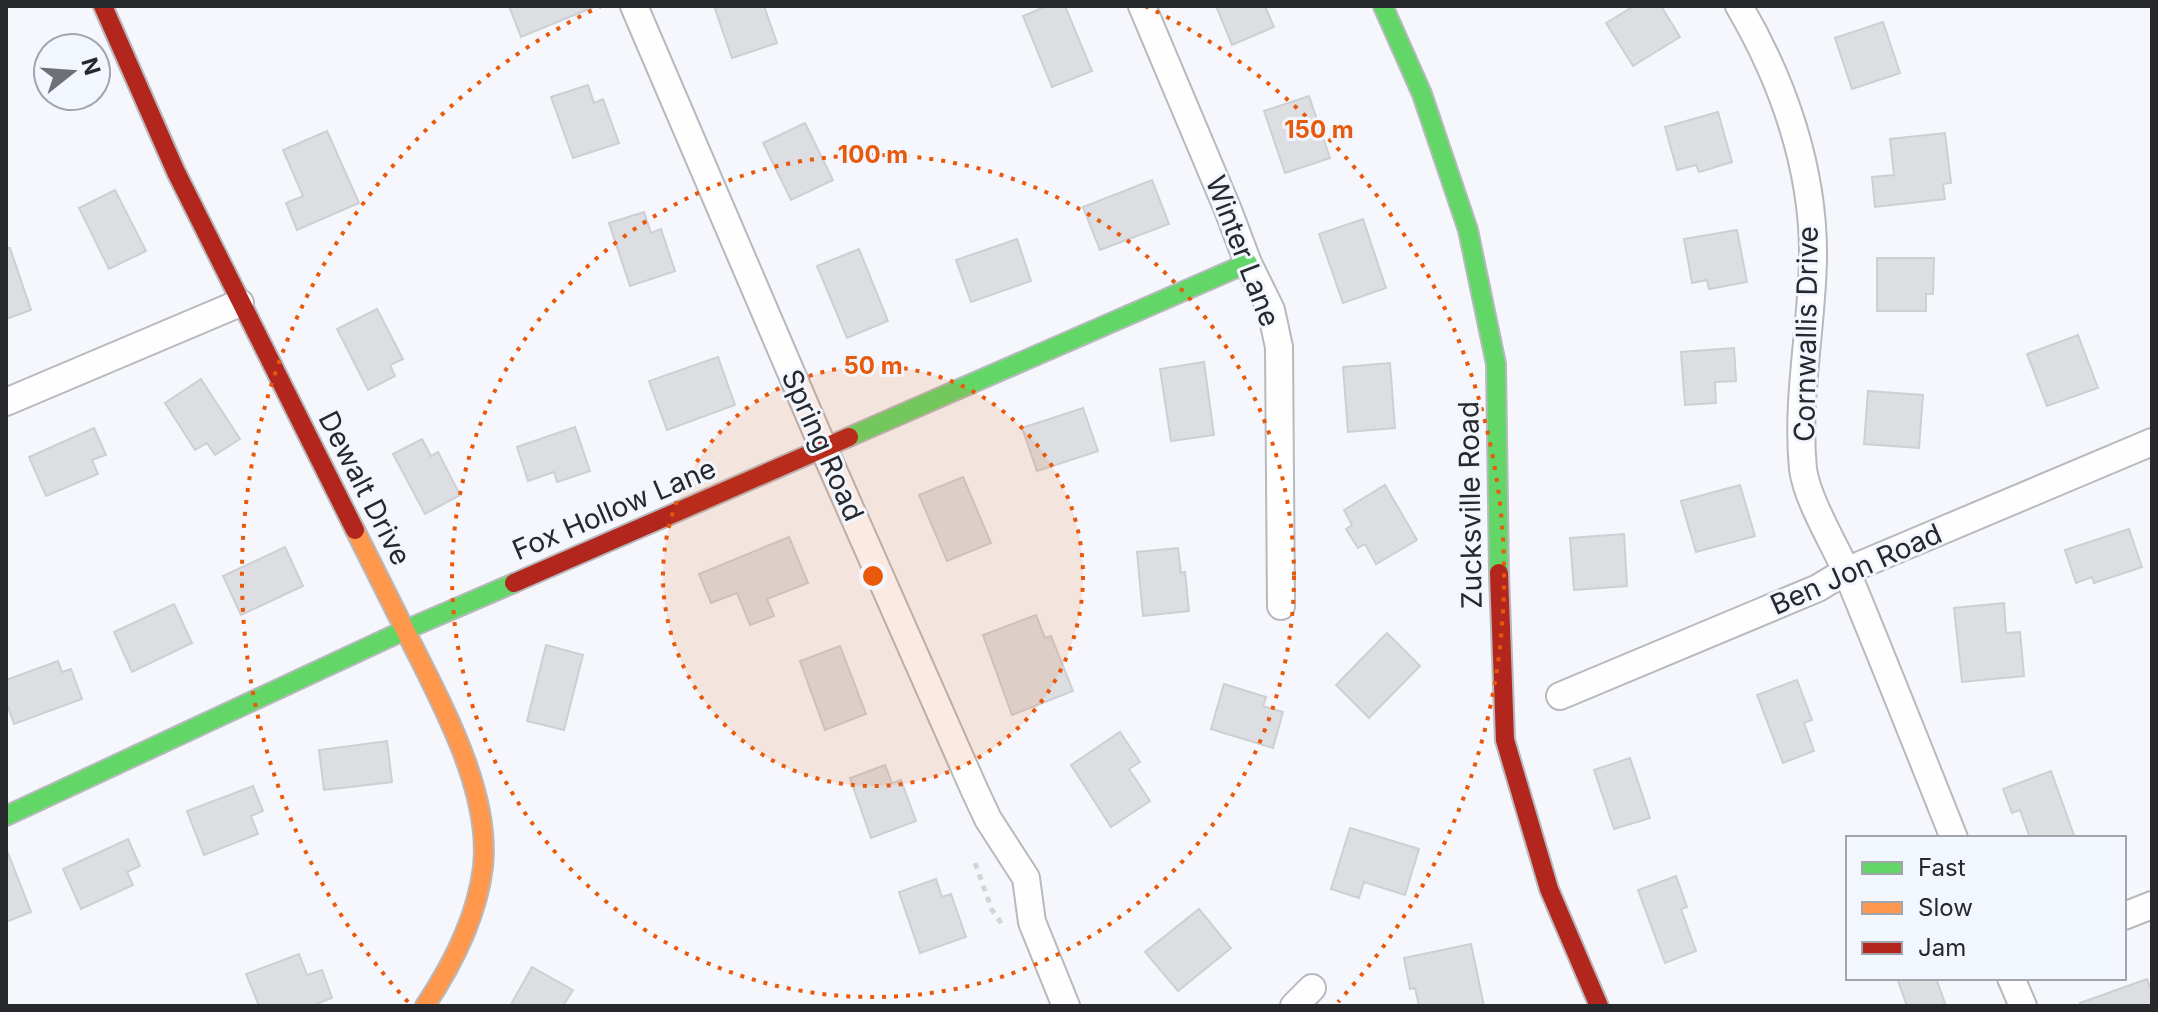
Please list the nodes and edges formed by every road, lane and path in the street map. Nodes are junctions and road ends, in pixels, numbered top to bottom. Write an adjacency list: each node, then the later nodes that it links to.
1 (103, 6): 7 (street, Dewalt Drive)
2 (634, 6): 10 (street, Spring Road)
3 (1142, 6): 6 (street, Winter Lane)
4 (1383, 6): 24 (street, Zucksville Road)
5 (1739, 6): 11 (street, Cornwallis Drive)
6 (1248, 263): 10 (street, Fox Hollow Lane); 12 (street, Winter Lane)
7 (240, 303): 8 (street); 13 (street, Dewalt Drive)
8 (6, 402)
9 (2152, 442): 11 (street, Ben Jon Road)
10 (823, 447): 13 (street, Fox Hollow Lane); 23 (street, Spring Road)
11 (1846, 571): 14 (street, Ben Jon Road); 16 (street, Cornwallis Drive)
12 (1281, 606)
13 (405, 630): 15 (street, Fox Hollow Lane); 22 (street, Dewalt Drive)
14 (1560, 696)
15 (6, 816)
16 (1953, 836)
17 (975, 863): 20 (path)
18 (2152, 905): 19 (street)
19 (2126, 915)
20 (1011, 937)
21 (2012, 980): 25 (street)
22 (425, 1006)
23 (1066, 1006)
24 (1599, 1006)
25 (2023, 1006)

